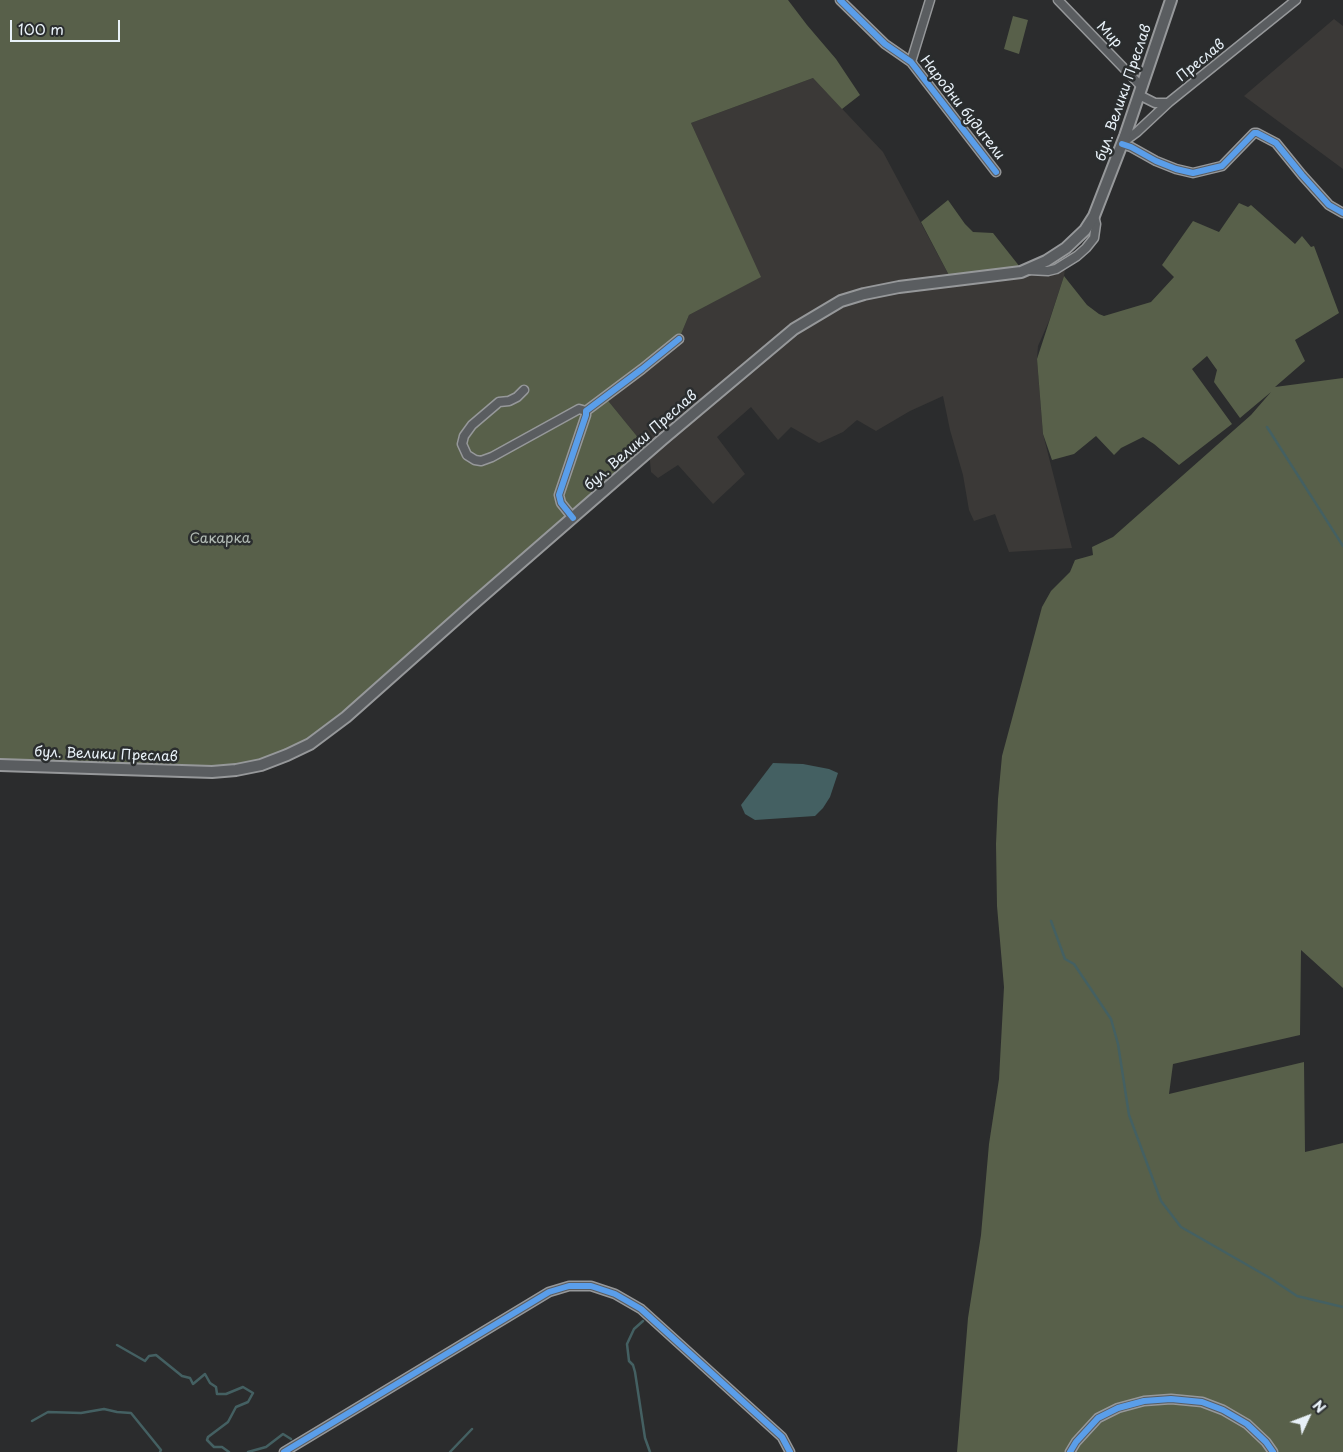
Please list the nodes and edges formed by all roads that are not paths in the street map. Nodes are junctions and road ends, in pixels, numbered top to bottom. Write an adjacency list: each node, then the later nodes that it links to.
1 (840, 0): 6 (street, Народни будители)
2 (930, 0): 6 (street)
3 (1058, 0): 7 (street, Мир)
4 (1171, 0): 7 (main road, бул. Велики Преслав)
5 (1296, 0): 8 (street, Преслав)
6 (911, 62): 10 (street, Народни будители)
7 (1141, 91): 8 (street); 9 (main road, бул. Велики Преслав)
8 (1168, 103): 9 (street, Преслав)
9 (1122, 143): 11 (main road, бул. Велики Преслав); 12 (street)
10 (996, 172)
11 (1103, 195): 13 (main road, бул. Велики Преслав); 13 (main road, бул. Велики Преслав)
12 (1343, 213)
13 (999, 274): 17 (main road, бул. Велики Преслав)
14 (678, 339): 16 (street)
15 (524, 390): 16 (street)
16 (586, 411): 17 (street)
17 (574, 518): 18 (main road, бул. Велики Преслав)
18 (0, 765)
19 (284, 1452): 20 (street)
20 (790, 1452)
21 (1070, 1452): 22 (street)
22 (1273, 1452)

